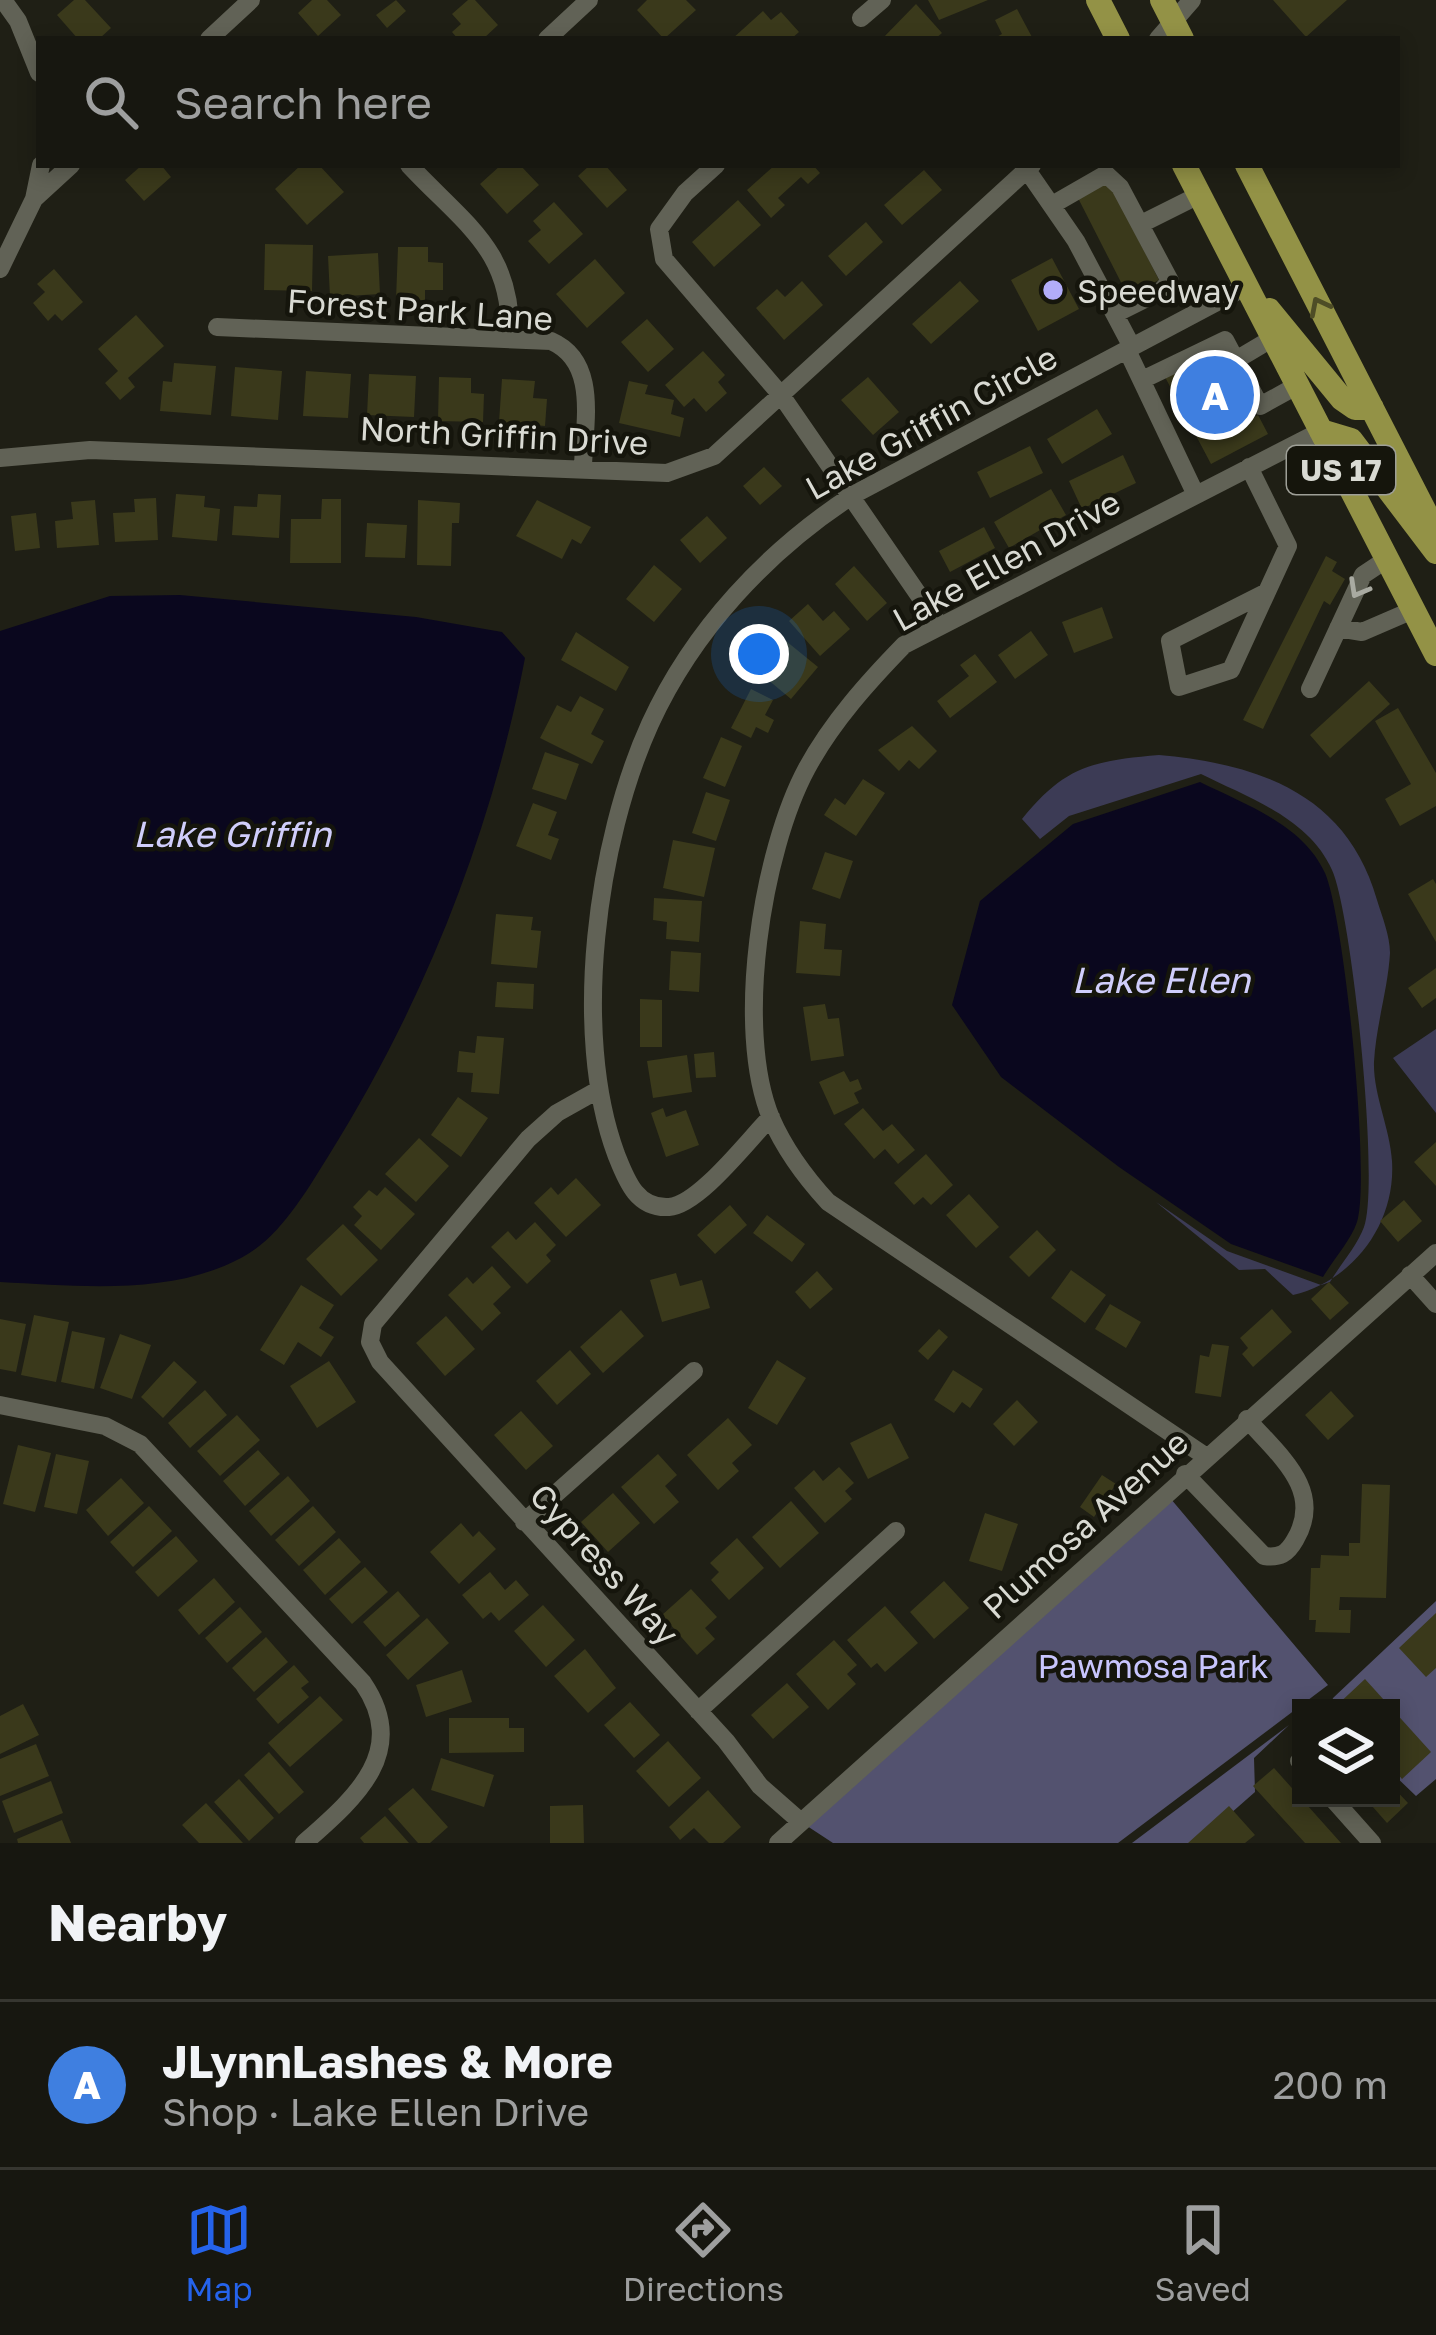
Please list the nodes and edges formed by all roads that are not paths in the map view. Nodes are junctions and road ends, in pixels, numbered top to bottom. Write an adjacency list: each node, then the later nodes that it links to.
1 (3, 0): 12 (street)
2 (251, 0): 9 (street)
3 (589, 0): 10 (street)
4 (882, 0): 7 (street)
5 (1098, 0): 11 (main road)
6 (1192, 0): 8 (street)
7 (861, 18)
8 (1168, 24)
9 (212, 36)
10 (550, 36)
11 (1116, 36)
12 (36, 66)
13 (40, 168): 22 (street)
14 (68, 168): 22 (street)
15 (412, 168): 30 (street)
16 (713, 168): 35 (street)
17 (1029, 168): 35 (street, North Griffin Drive)
18 (1031, 168): 23 (street)
19 (1186, 168): 21 (main road, US 17)
20 (1249, 168): 36 (main road, US 17, one-way to 20)
21 (1199, 195): 24 (street); 26 (main road, US 17)
22 (34, 199): 25 (street)
23 (1052, 205): 24 (street); 27 (street)
24 (1141, 224): 27 (street)
25 (0, 269)
26 (1246, 286): 29 (main road, US 17); 31 (street, Lake Griffin Circle); 36 (main road)
27 (1115, 314): 31 (street)
28 (217, 327): 30 (street, Forest Park Lane)
29 (1274, 338): 32 (street); 34 (main road, US 17)
30 (510, 339): 39 (street, Forest Park Lane)
31 (1130, 348): 33 (street); 42 (street, Lake Griffin Circle)
32 (1236, 360): 33 (street); 34 (street)
33 (1142, 380): 41 (street)
34 (1298, 385): 37 (main road, US 17)
35 (781, 395): 39 (street, North Griffin Drive); 42 (street)
36 (1372, 408): 43 (main road, US 17)
37 (1321, 430): 40 (street, Lake Ellen Drive); 44 (main road); 45 (main road, US 17)
38 (0, 458): 39 (street, North Griffin Drive)
39 (583, 467)
40 (1249, 467): 41 (street, Lake Ellen Drive); 46 (street)
41 (1195, 493): 48 (street, Lake Ellen Drive)
42 (853, 495): 48 (street); 52 (street, Lake Griffin Circle)
43 (1436, 533)
44 (1436, 552)
45 (1387, 559): 47 (main road, US 17); 49 (street, one-way to 49)
46 (1267, 592): 46 (street)
47 (1414, 610): 49 (street); 50 (main road, US 17)
48 (938, 623): 53 (street, Lake Ellen Drive)
49 (1338, 628): 51 (street)
50 (1436, 653)
51 (1310, 689)
52 (598, 1090): 53 (street, Lake Griffin Circle); 62 (street, Cypress Way)
53 (771, 1118): 60 (street, Lake Ellen Drive)
54 (1436, 1253): 55 (street, Plumosa Avenue)
55 (1410, 1275): 56 (street); 59 (street, Plumosa Avenue)
56 (1436, 1304)
57 (694, 1371): 62 (street)
58 (0, 1405): 67 (street)
59 (1246, 1419): 60 (street, Plumosa Avenue); 61 (street)
60 (1205, 1456): 61 (street, Plumosa Avenue)
61 (1185, 1474): 66 (street, Plumosa Avenue)
62 (524, 1522): 64 (street, Cypress Way)
63 (896, 1531): 64 (street)
64 (698, 1711): 66 (street, Cypress Way)
65 (1340, 1807): 69 (street)
66 (801, 1822): 68 (street, Plumosa Avenue)
67 (304, 1843)
68 (778, 1843)
69 (1372, 1843)

